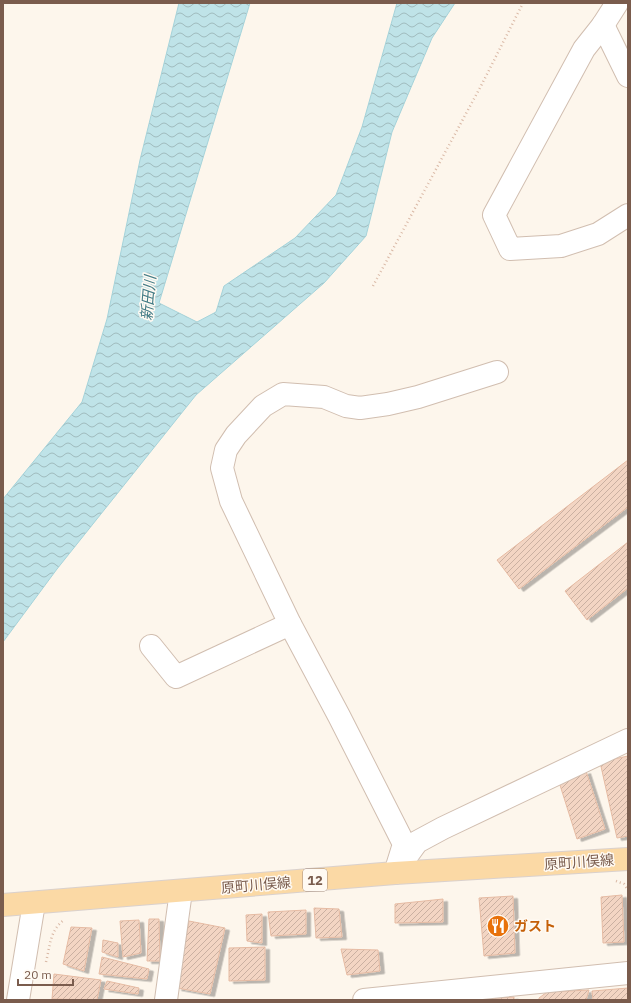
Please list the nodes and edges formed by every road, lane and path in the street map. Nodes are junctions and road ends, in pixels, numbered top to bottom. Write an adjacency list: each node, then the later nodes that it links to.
1 (523, 3): 6 (path)
2 (617, 3): 3 (street)
3 (603, 25): 4 (street); 5 (street)
4 (628, 76)
5 (628, 215)
6 (372, 286)
7 (497, 372): 8 (street)
8 (290, 624): 9 (street); 12 (street)
9 (151, 646)
10 (628, 740): 12 (street)
11 (628, 859): 12 (main road, 原町川俣線 / 12)
12 (395, 874): 13 (main road, 原町川俣線 / 12)
13 (181, 892): 14 (main road, 原町川俣線 / 12); 21 (street)
14 (34, 903): 15 (main road, 原町川俣線 / 12); 20 (street)
15 (3, 905)
16 (68, 918): 17 (path)
17 (45, 969)
18 (628, 972): 19 (street)
19 (472, 994): 22 (street)
20 (18, 1000)
21 (166, 1000)
22 (364, 1000)

